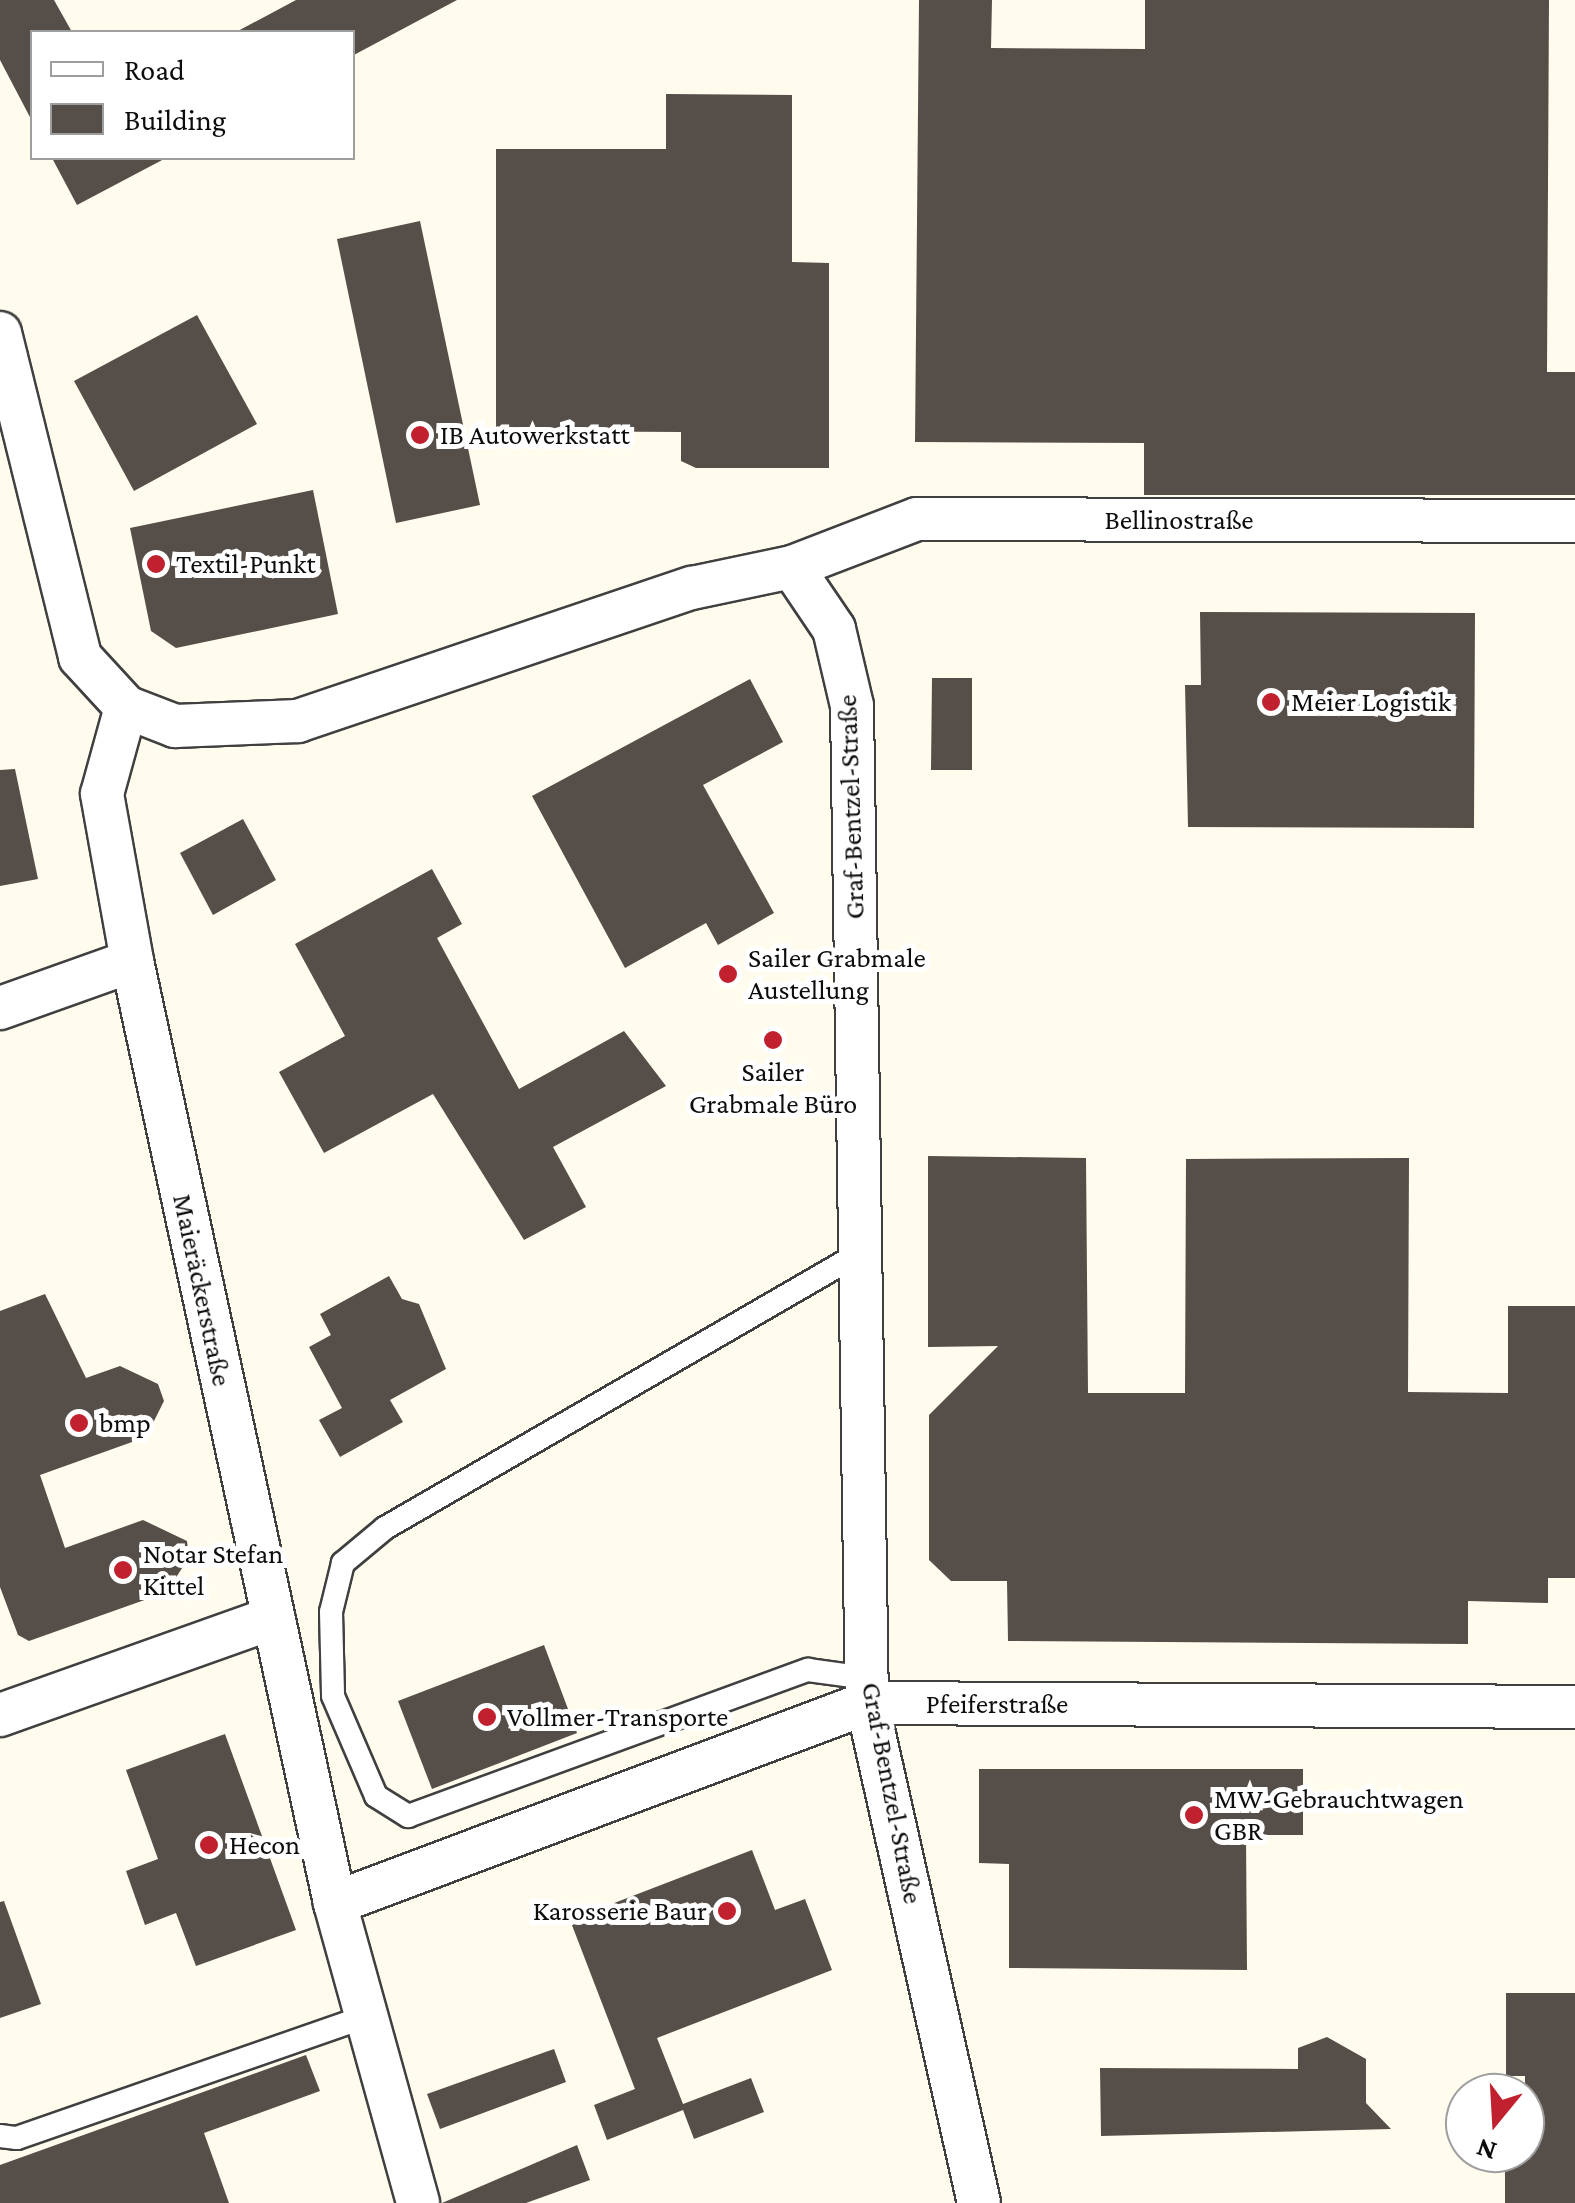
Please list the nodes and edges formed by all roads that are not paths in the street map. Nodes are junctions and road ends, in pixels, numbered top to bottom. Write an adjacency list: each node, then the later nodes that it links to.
1 (0, 334): 4 (street)
2 (1575, 521): 3 (street, Bellinostraße)
3 (792, 567): 4 (street); 7 (street, Graf-Bentzel-Straße)
4 (126, 707): 5 (street, Maieräckerstraße)
5 (132, 961): 6 (street); 8 (street, Maieräckerstraße)
6 (0, 1008)
7 (860, 1253): 9 (street, Graf-Bentzel-Straße); 9 (lane)
8 (272, 1618): 11 (street); 12 (street, Maieräckerstraße)
9 (867, 1690): 10 (street, Pfeiferstraße); 12 (street, Pfeiferstraße); 16 (street, Graf-Bentzel-Straße)
10 (1575, 1707)
11 (0, 1715)
12 (335, 1903): 13 (street, Maieräckerstraße)
13 (366, 2016): 14 (lane); 15 (street, Maieräckerstraße)
14 (0, 2136)
15 (418, 2203)
16 (979, 2203)

